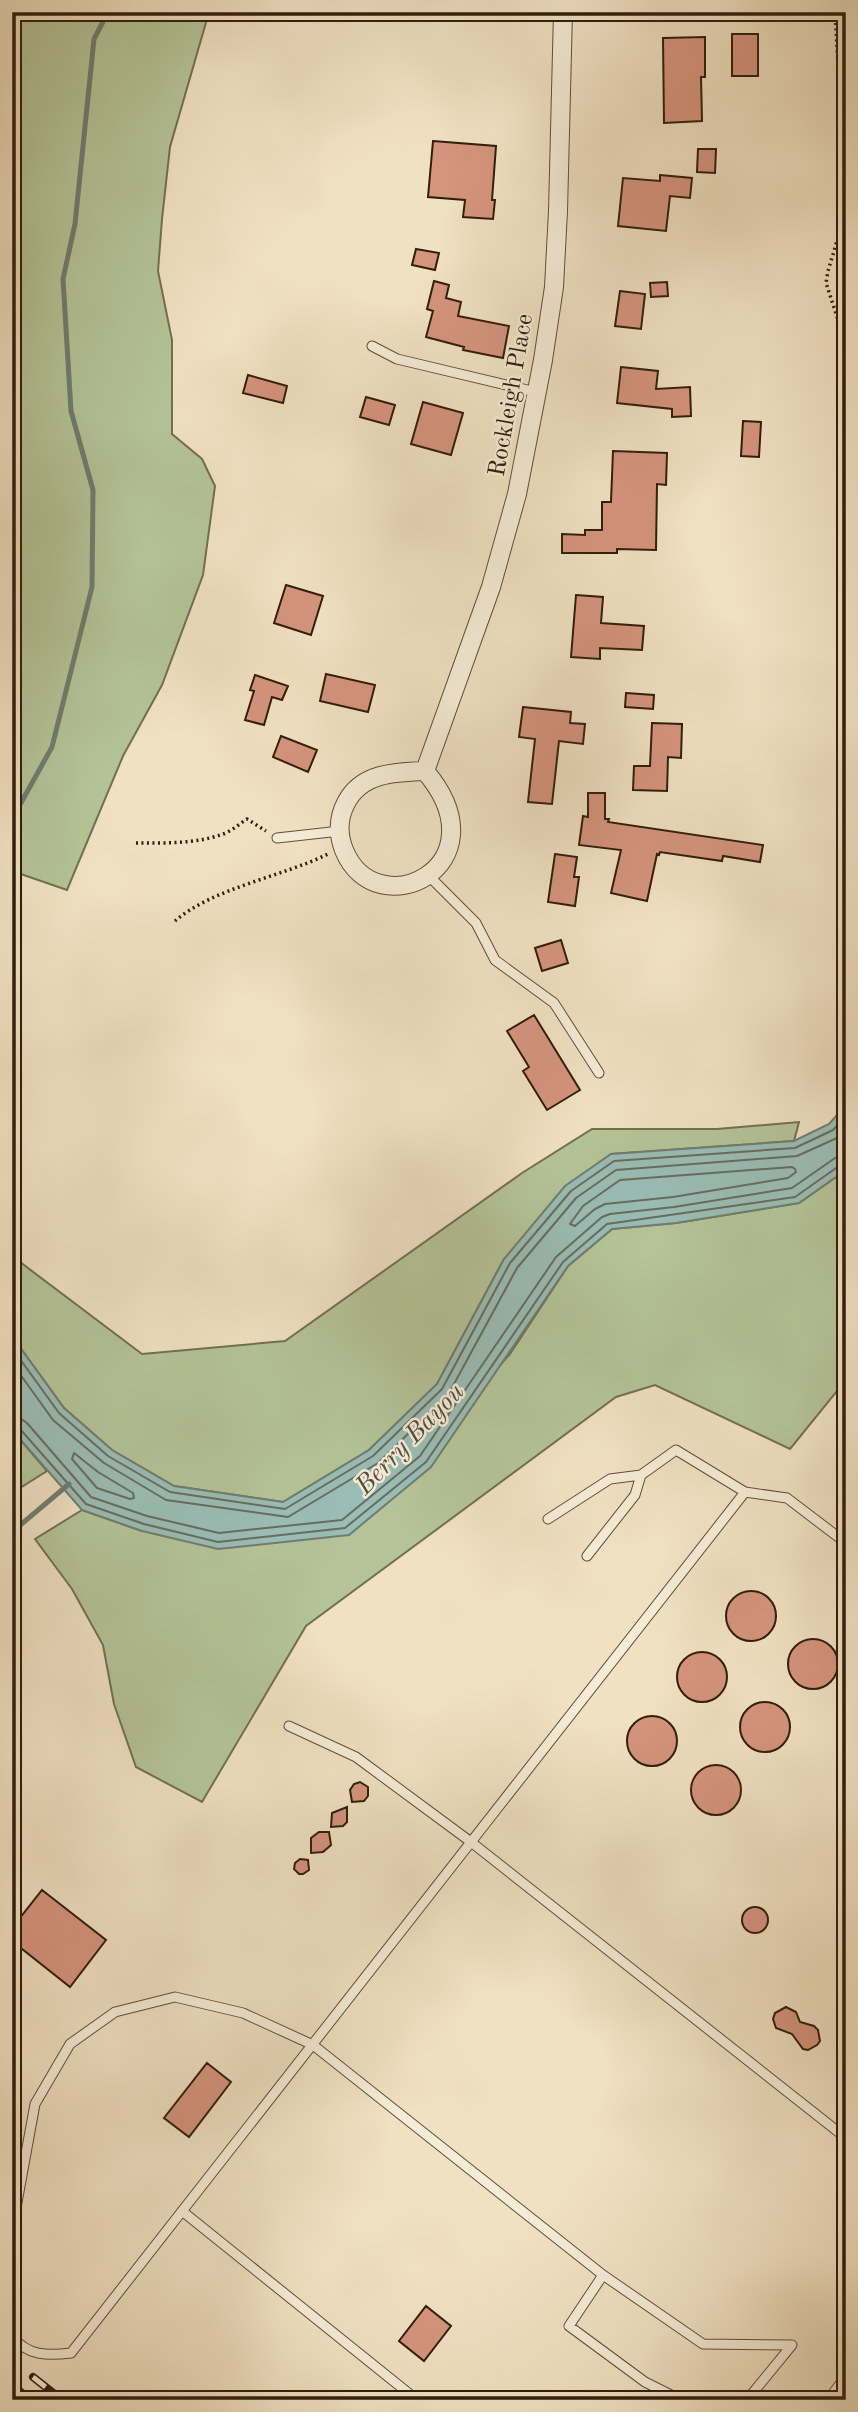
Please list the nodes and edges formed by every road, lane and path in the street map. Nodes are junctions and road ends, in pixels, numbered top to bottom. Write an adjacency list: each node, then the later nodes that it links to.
1 (563, 12): 7 (street, Rockleigh Place)
2 (835, 12): 3 (path)
3 (846, 201)
4 (846, 211): 5 (path)
5 (846, 344)
6 (372, 346): 7 (lane)
7 (536, 392): 8 (street, Rockleigh Place)
8 (425, 771): 10 (street); 12 (street)
9 (277, 838): 10 (lane); 11 (path)
10 (341, 839): 12 (street); 13 (path)
11 (136, 843)
12 (428, 875): 14 (lane)
13 (175, 920)
14 (599, 1073)
15 (641, 1475): 16 (lane); 17 (lane); 19 (lane)
16 (745, 1492): 18 (lane); 21 (lane)
17 (548, 1520)
18 (846, 1543)
19 (587, 1556)
20 (289, 1726): 21 (lane)
21 (471, 1842): 22 (lane); 23 (lane)
22 (313, 2045): 24 (lane); 25 (lane); 26 (lane)
23 (846, 2138)
24 (182, 2211): 27 (lane); 29 (lane)
25 (12, 2230)
26 (603, 2275): 30 (lane); 31 (lane)
27 (12, 2336)
28 (846, 2376): 32 (lane)
29 (417, 2400)
30 (681, 2400)
31 (747, 2400)
32 (828, 2400)

